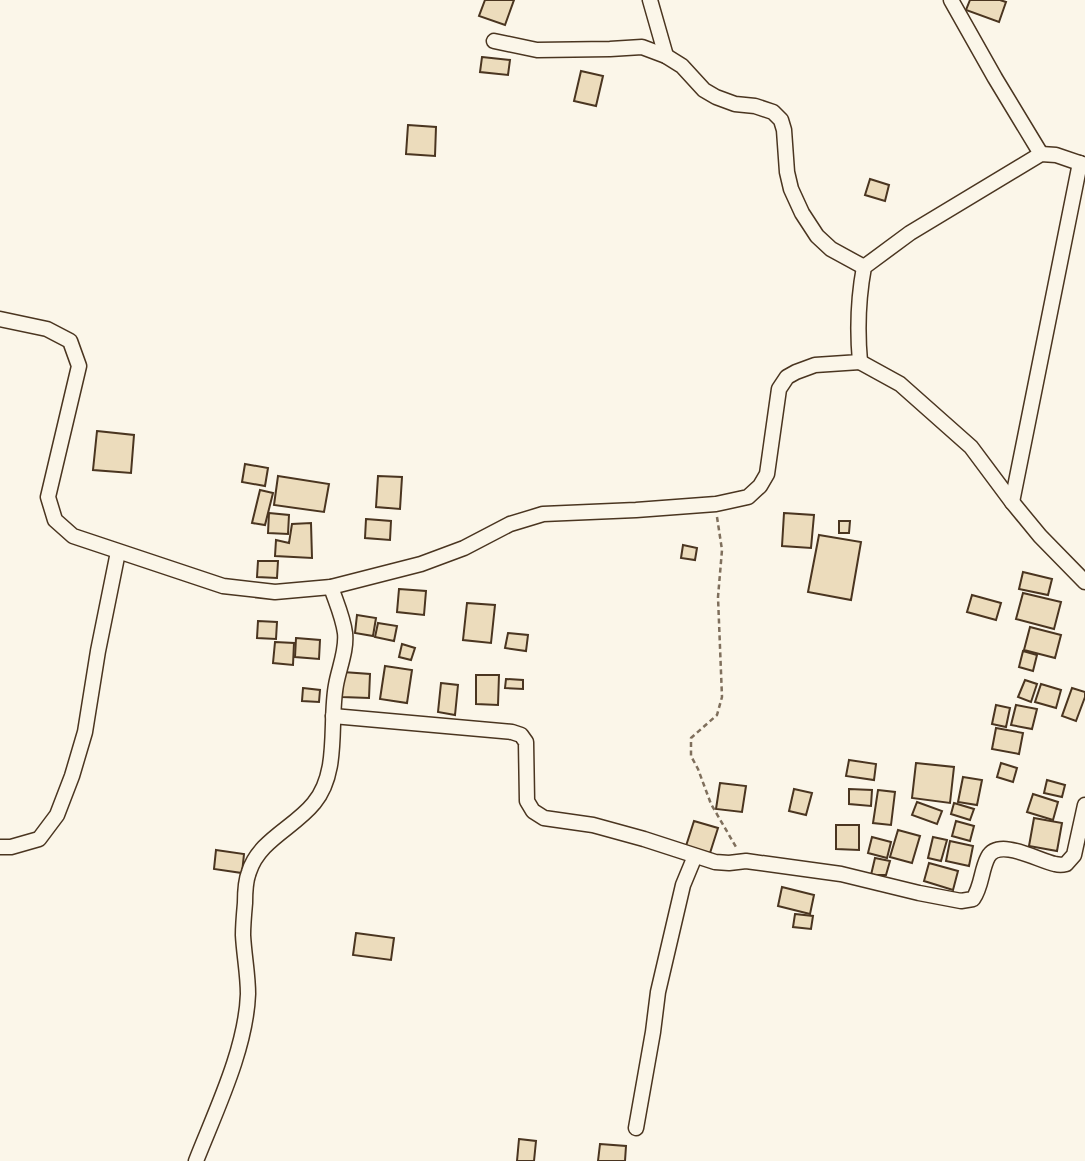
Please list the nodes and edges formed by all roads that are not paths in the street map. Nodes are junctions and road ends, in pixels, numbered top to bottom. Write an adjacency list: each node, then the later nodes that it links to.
1 (650, 0): 4 (street)
2 (951, 0): 5 (street)
3 (494, 41): 4 (street)
4 (666, 56): 7 (street)
5 (1041, 154): 6 (street); 7 (street)
6 (1082, 164): 10 (street)
7 (864, 267): 9 (street)
8 (0, 319): 11 (street)
9 (860, 362): 10 (street); 13 (street)
10 (1012, 502): 12 (street)
11 (118, 552): 13 (street); 16 (street)
12 (1085, 582)
13 (331, 587): 14 (street)
14 (333, 716): 17 (street); 19 (street)
15 (1085, 805): 17 (street)
16 (0, 847)
17 (695, 856): 18 (street)
18 (636, 1128)
19 (196, 1161)

